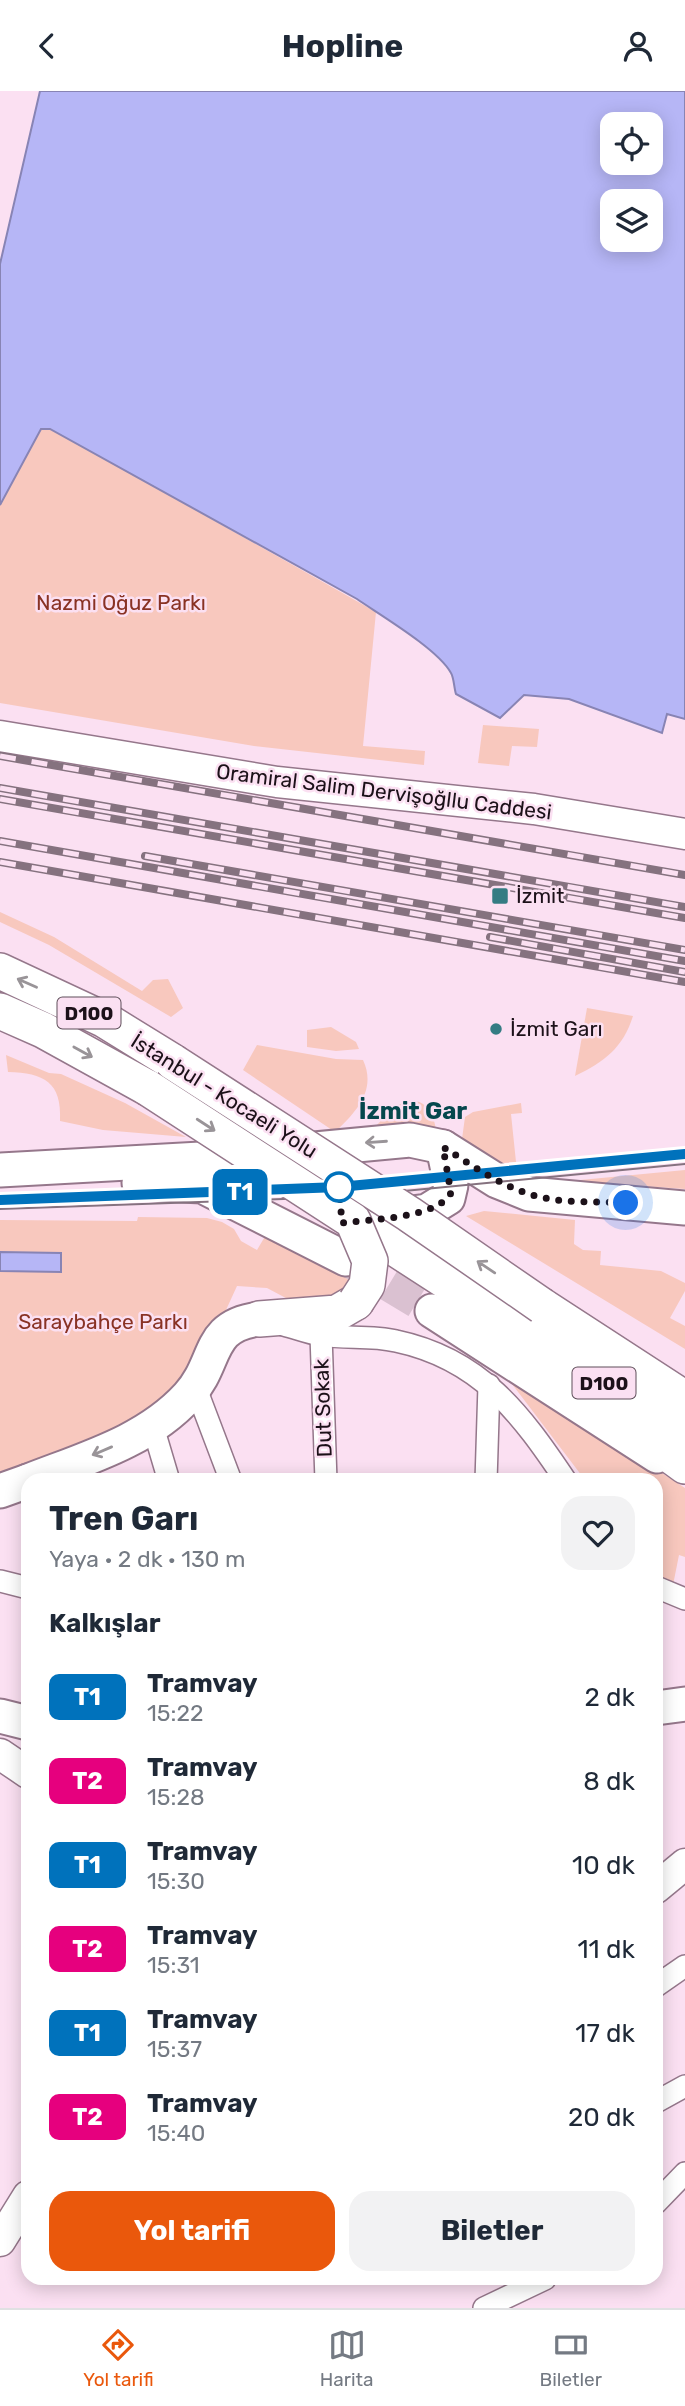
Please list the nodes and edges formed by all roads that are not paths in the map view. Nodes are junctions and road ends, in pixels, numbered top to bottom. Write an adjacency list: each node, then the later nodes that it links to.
1 (0, 719): 3 (main road, Oramiral Salim Dervişoğllu Caddesi)
2 (0, 736): 4 (main road, Oramiral Salim Dervişoğllu Caddesi)
3 (685, 815)
4 (685, 834)
5 (0, 971): 16 (highway, İstanbul - Kocaeli Yolu / D100, one-way to 5, bridge)
6 (0, 1011): 11 (highway, D100, one-way to 11, bridge)
7 (443, 1147): 8 (main road, one-way to 8); 10 (main road); 12 (main road)
8 (0, 1170)
9 (0, 1186): 12 (main road)
10 (685, 1209)
11 (353, 1221): 15 (highway, bridge); 16 (highway, D100)
12 (275, 1222): 13 (main road)
13 (346, 1259)
14 (432, 1311): 31 (main road)
15 (259, 1319): 17 (street); 20 (main road)
16 (526, 1325): 18 (highway); 21 (highway, İstanbul - Kocaeli Yolu / D100); 23 (highway, D100); 24 (highway)
17 (321, 1335): 19 (street); 28 (street, Dut Sokak)
18 (685, 1378)
19 (489, 1385): 29 (street); 30 (street)
20 (195, 1386): 22 (main road); 27 (street)
21 (685, 1399)
22 (153, 1427): 25 (main road, one-way to 25); 26 (street)
23 (685, 1436)
24 (685, 1466)
25 (47, 1473)
26 (167, 1473)
27 (228, 1473)
28 (326, 1473)
29 (486, 1473)
30 (561, 1473)
31 (685, 1474)
32 (21, 1484): 33 (main road)
33 (0, 1492)
34 (0, 1581): 35 (street)
35 (21, 1586)
36 (663, 1590): 37 (street)
37 (685, 1599)
38 (685, 1704): 39 (main road)
39 (663, 1707)
40 (0, 1716): 41 (main road)
41 (21, 1721)
42 (0, 1754): 43 (main road)
43 (21, 1768)
44 (685, 1864): 45 (main road)
45 (663, 1882)
46 (663, 1889): 47 (main road)
47 (685, 1892)
48 (685, 1966): 49 (street)
49 (663, 1981)
50 (685, 2087): 51 (street)
51 (663, 2098)
52 (685, 2173): 53 (street)
53 (663, 2196)
54 (21, 2208): 55 (main road)
55 (0, 2241)
56 (532, 2285): 57 (street)
57 (484, 2308)

